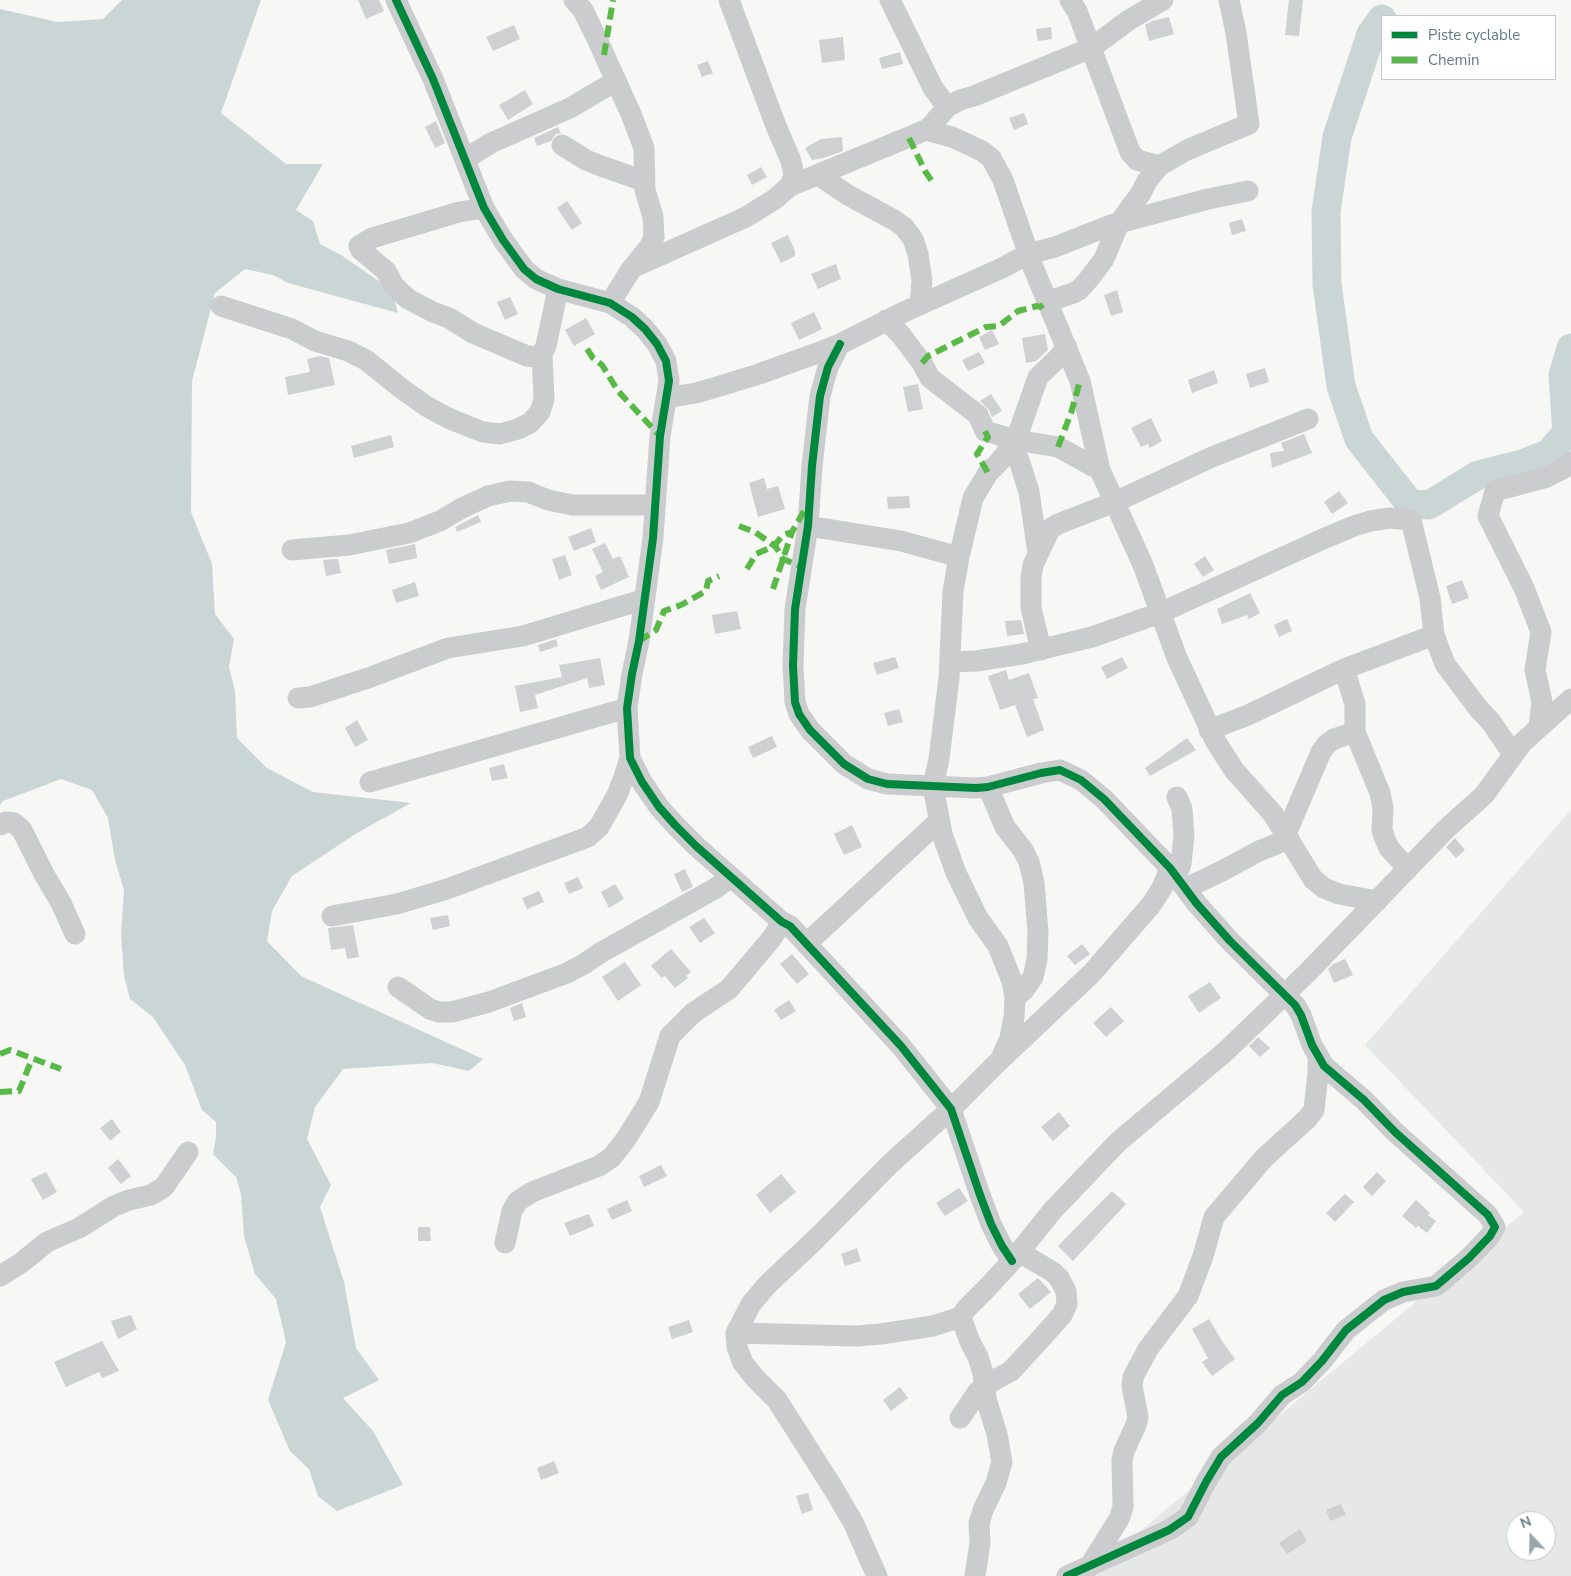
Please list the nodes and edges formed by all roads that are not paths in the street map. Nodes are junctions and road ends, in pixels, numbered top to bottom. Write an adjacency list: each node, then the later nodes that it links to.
1 (396, 0): 13 (street)
2 (574, 0): 9 (street)
3 (729, 0): 17 (street)
4 (890, 0): 10 (street)
5 (1070, 0): 8 (street)
6 (1163, 0): 8 (street)
7 (1229, 0): 14 (street)
8 (1092, 48): 10 (street); 14 (street)
9 (616, 81): 13 (street); 16 (street)
10 (946, 107): 11 (street)
11 (926, 130): 15 (street); 21 (street)
12 (562, 145): 16 (street)
13 (465, 159): 19 (street)
14 (1159, 166): 20 (street)
15 (818, 175): 17 (street); 26 (street)
16 (644, 181): 22 (street)
17 (790, 186): 22 (street)
18 (1248, 191): 20 (street)
19 (484, 208): 23 (street); 31 (street)
20 (1119, 223): 21 (street); 24 (street)
21 (1028, 254): 24 (street); 26 (street)
22 (632, 268): 25 (street)
23 (558, 289): 25 (street); 31 (street)
24 (1047, 302): 30 (street)
25 (610, 303): 32 (street)
26 (920, 305): 28 (street)
27 (222, 306): 31 (street)
28 (886, 320): 29 (street); 34 (street)
29 (840, 344): 32 (street); 39 (street)
30 (1067, 347): 34 (street); 36 (street)
31 (542, 354)
32 (666, 398): 38 (street)
33 (1308, 419): 37 (street)
34 (1014, 444): 36 (street); 41 (street); 42 (street)
35 (1569, 468): 52 (street)
36 (1100, 470): 37 (street)
37 (1115, 502): 41 (street); 44 (street)
38 (654, 505): 40 (street); 43 (street)
39 (808, 526): 42 (street); 58 (street)
40 (292, 550)
41 (1038, 553): 46 (street)
42 (959, 557): 47 (street)
43 (645, 599): 49 (street); 51 (street)
44 (1160, 613): 45 (street); 46 (street); 53 (street)
45 (1434, 636): 48 (street); 55 (street)
46 (1041, 650): 47 (street)
47 (950, 662): 58 (street)
48 (1344, 669): 53 (street); 54 (street)
49 (298, 698)
50 (1571, 699): 52 (street)
51 (627, 708): 56 (street); 57 (street)
52 (1539, 727): 55 (street)
53 (1209, 730): 63 (street)
54 (1355, 732): 63 (street); 64 (street)
55 (1514, 754): 64 (street)
56 (630, 758): 65 (street); 68 (street)
57 (370, 782)
58 (933, 786): 59 (street); 61 (street)
59 (988, 787): 66 (street); 74 (street)
60 (1177, 797): 66 (street)
61 (939, 821): 71 (street); 74 (street)
62 (0, 825): 70 (street)
63 (1287, 837): 66 (street); 67 (street)
64 (1408, 869): 67 (street)
65 (731, 877): 69 (street); 72 (street)
66 (1177, 877): 73 (street); 76 (street)
67 (1377, 901): 73 (street)
68 (332, 916)
69 (782, 922): 71 (street); 79 (street)
70 (75, 934)
71 (806, 944): 77 (street)
72 (398, 988)
73 (1285, 994): 75 (street); 80 (street)
74 (1015, 998): 76 (street)
75 (1318, 1056): 86 (street); 86 (street)
76 (1000, 1060): 77 (street)
77 (951, 1109): 80 (street); 83 (street)
78 (188, 1152): 81 (street)
79 (505, 1243)
80 (1016, 1256): 82 (street); 84 (street)
81 (0, 1276)
82 (961, 1317): 83 (street); 84 (street)
83 (736, 1333): 87 (street)
84 (984, 1386): 85 (street); 88 (street)
85 (960, 1418)
86 (1089, 1567): 89 (street)
87 (877, 1576)
88 (975, 1576)
89 (1067, 1576)

